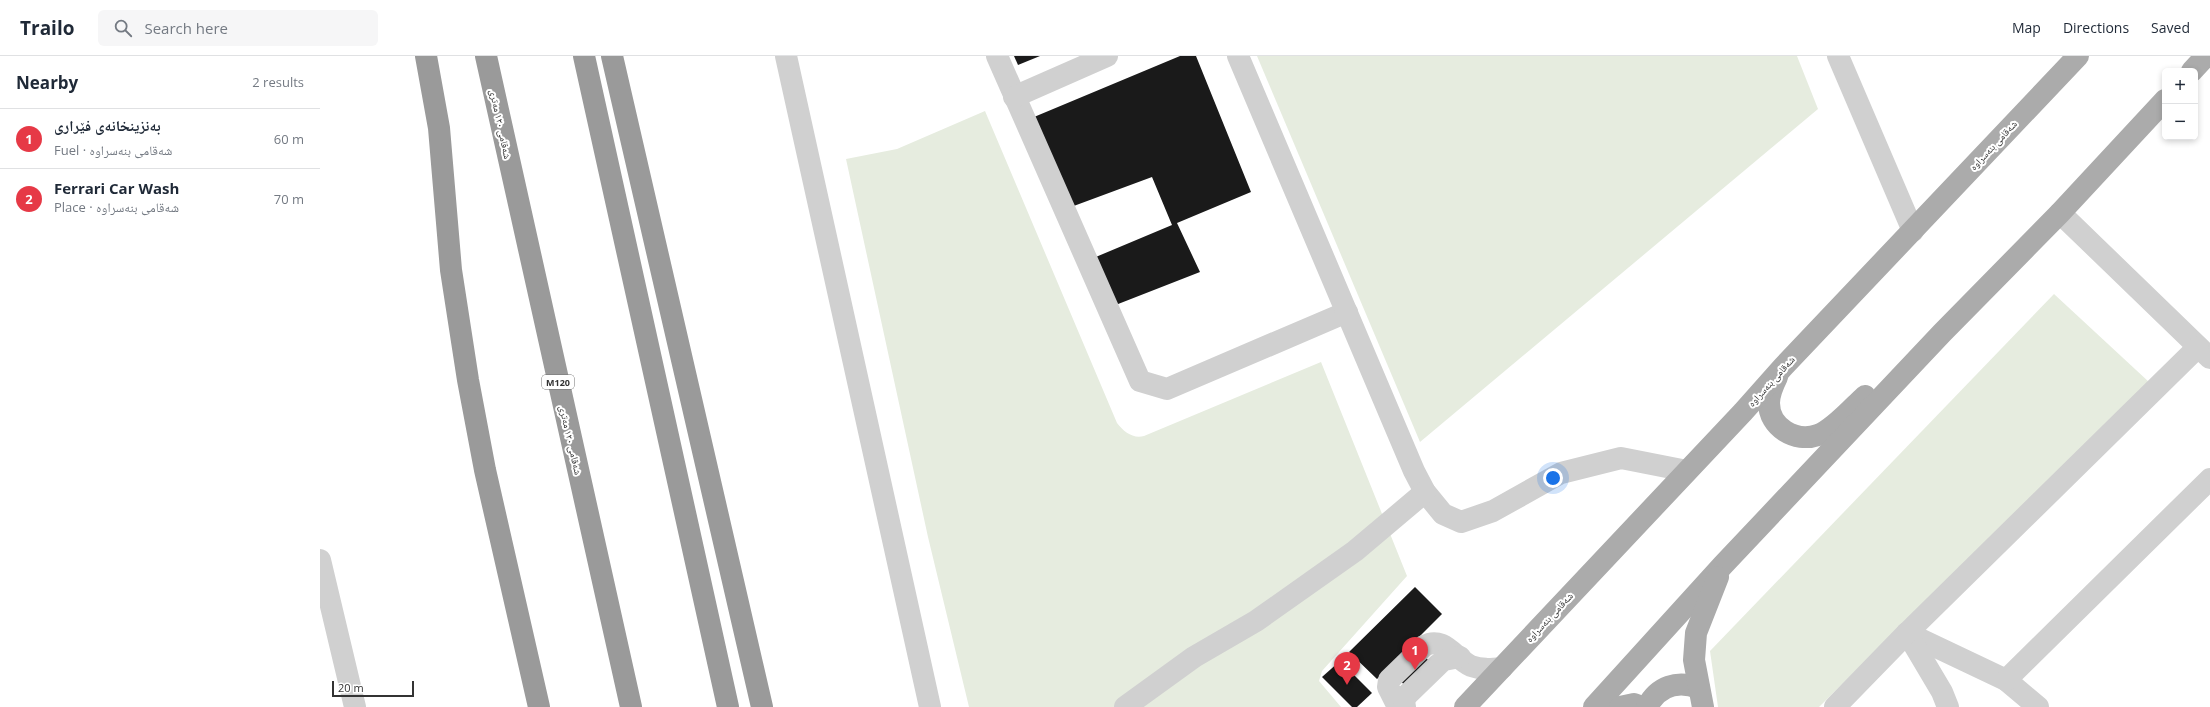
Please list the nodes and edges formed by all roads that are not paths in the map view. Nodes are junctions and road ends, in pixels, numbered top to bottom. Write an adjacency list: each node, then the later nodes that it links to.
1 (426, 56): 32 (highway)
2 (486, 56): 33 (highway, شەقامی ١٢٠ مەتری / M120)
3 (584, 56): 34 (highway)
4 (612, 56): 35 (highway)
5 (786, 56): 36 (street)
6 (997, 56): 13 (street)
7 (1107, 56): 13 (street)
8 (1238, 56): 17 (street)
9 (2078, 56): 16 (main road, شەقامی بنەسراوە)
10 (2206, 56): 12 (main road)
11 (1846, 60): 16 (street)
12 (2195, 68)
13 (1014, 97): 17 (street)
14 (2162, 103): 15 (main road)
15 (2060, 213): 18 (main road); 19 (street)
16 (1913, 231): 20 (main road, شەقامی بنەسراوە)
17 (1347, 312): 23 (street)
18 (1942, 333): 20 (main road); 25 (main road)
19 (2204, 352): 26 (street)
20 (1783, 367): 21 (main road, شەقامی بنەسراوە)
21 (1687, 472): 23 (street); 28 (main road, شەقامی بنەسراوە)
22 (2210, 479): 29 (street)
23 (1425, 492): 37 (street)
24 (320, 560): 31 (street)
25 (1723, 565): 30 (main road); 41 (main road)
26 (1907, 632): 29 (street); 45 (street); 46 (street)
27 (1460, 657): 28 (street); 38 (street); 39 (street)
28 (1502, 668): 40 (main road, شەقامی بنەسراوە)
29 (2006, 680): 47 (street)
30 (1701, 698): 44 (main road)
31 (355, 707)
32 (539, 707)
33 (631, 707)
34 (728, 707)
35 (764, 707)
36 (928, 707)
37 (1125, 707)
38 (1398, 707)
39 (1405, 707)
40 (1465, 707)
41 (1594, 707)
42 (1620, 707): 43 (main road)
43 (1642, 707)
44 (1647, 707)
45 (1835, 707)
46 (1948, 707)
47 (2038, 707)

